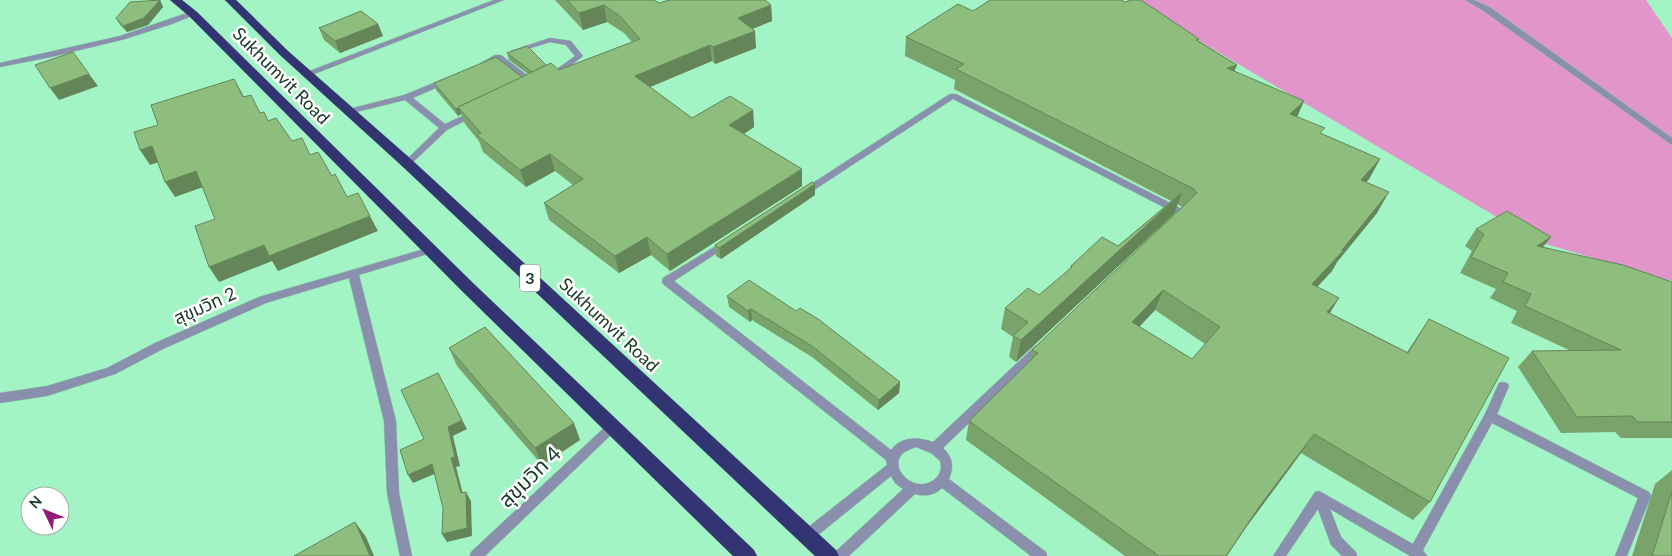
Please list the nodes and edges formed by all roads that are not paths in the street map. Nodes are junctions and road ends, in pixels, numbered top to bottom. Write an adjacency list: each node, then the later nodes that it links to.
1 (176, 0): 5 (highway, Sukhumvit Road)
2 (230, 0): 9 (highway, Sukhumvit Road / 3)
3 (500, 0): 9 (street)
4 (1469, 0): 17 (street)
5 (192, 14): 7 (street); 22 (highway, Sukhumvit Road)
6 (498, 57): 8 (street); 11 (street); 11 (street)
7 (2, 65)
8 (480, 65)
9 (306, 74): 15 (highway, Sukhumvit Road / 3)
10 (453, 77): 13 (street)
11 (541, 81): 12 (street)
12 (524, 89)
13 (407, 97): 15 (street); 16 (street)
14 (480, 111): 16 (street)
15 (348, 112): 18 (highway, Sukhumvit Road / 3)
16 (444, 128): 18 (street)
17 (1672, 142)
18 (407, 163): 34 (highway, Sukhumvit Road / 3)
19 (798, 196): 20 (street)
20 (1169, 226)
21 (732, 239): 30 (street)
22 (428, 251): 23 (street, สุขุมวิท 2); 28 (highway, Sukhumvit Road)
23 (353, 273): 26 (street, สุขุมวิท 2); 36 (street)
24 (1049, 340): 29 (street)
25 (1504, 386): 27 (street)
26 (0, 398)
27 (1490, 416): 35 (street); 44 (street)
28 (611, 428): 37 (street, สุขุมวิท 4); 38 (highway, Sukhumvit Road)
29 (936, 447): 30 (street); 31 (street)
30 (892, 463): 32 (street); 34 (street)
31 (942, 481): 32 (street); 41 (street)
32 (912, 489): 40 (street)
33 (1319, 496): 35 (street); 42 (street); 43 (street)
34 (807, 536): 39 (highway, Sukhumvit Road / 3)
35 (1418, 554)
36 (406, 556)
37 (476, 556)
38 (747, 556)
39 (829, 556)
40 (840, 556)
41 (1041, 556)
42 (1279, 556)
43 (1351, 556)
44 (1622, 556)

